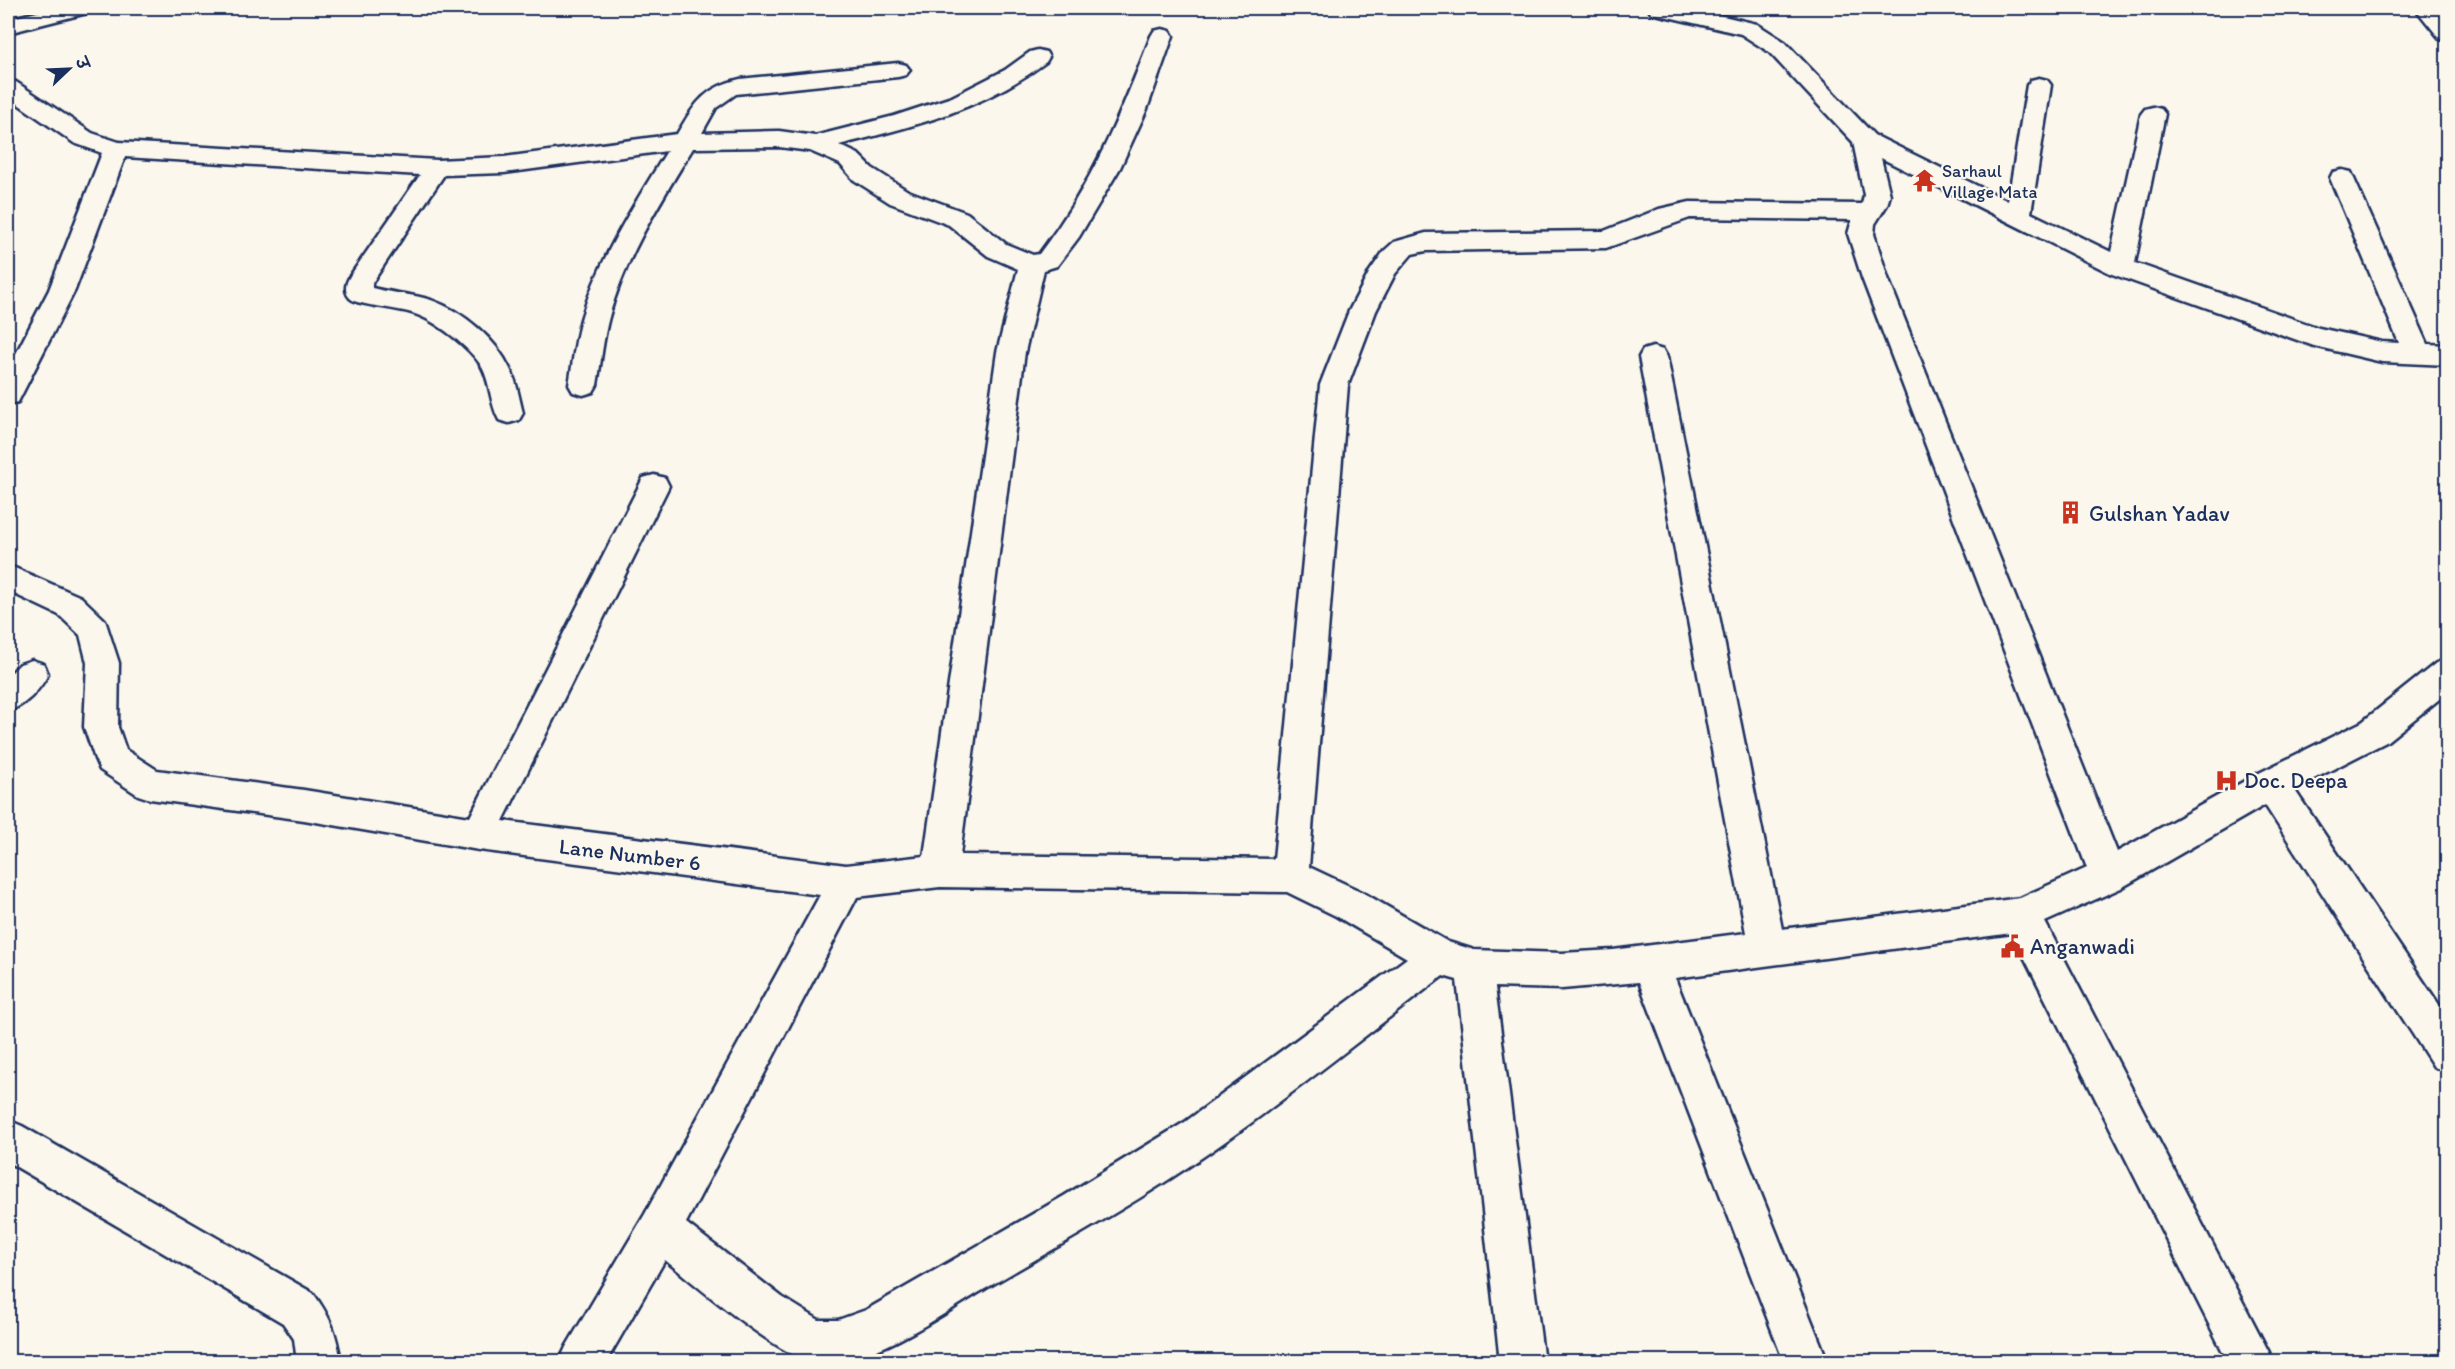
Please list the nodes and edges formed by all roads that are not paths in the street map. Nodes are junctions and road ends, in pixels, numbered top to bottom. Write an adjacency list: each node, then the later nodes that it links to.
1 (79, 8): 4 (street)
2 (1659, 8): 12 (street)
3 (2426, 8): 5 (street)
4 (8, 26)
5 (2448, 34)
6 (1162, 36): 20 (street)
7 (1038, 57): 14 (street)
8 (898, 70): 13 (street)
9 (2039, 85): 19 (street)
10 (8, 87): 15 (street)
11 (2153, 114): 21 (street)
12 (1865, 140): 18 (street); 19 (street)
13 (684, 141): 14 (street); 16 (street); 25 (street)
14 (815, 144): 20 (street)
15 (116, 149): 16 (street); 26 (street)
16 (437, 168): 27 (street)
17 (2342, 178): 22 (street)
18 (1868, 212): 36 (street); 37 (street)
19 (2018, 215): 21 (street)
20 (1032, 265): 35 (street)
21 (2121, 267): 22 (street)
22 (2418, 354): 23 (street)
23 (2448, 355)
24 (1653, 357): 40 (street)
25 (583, 385)
26 (8, 395)
27 (509, 413)
28 (654, 486): 34 (street)
29 (8, 577): 34 (street, Lane Number 6)
30 (2448, 673): 33 (street)
31 (32, 674): 32 (street)
32 (8, 697)
33 (2271, 784): 37 (street); 43 (street)
34 (479, 834): 38 (street, Lane Number 6)
35 (940, 872): 36 (street, Lane Number 6); 38 (street, Lane Number 6)
36 (1290, 876): 41 (street)
37 (2108, 876): 39 (street)
38 (846, 882): 45 (street)
39 (2022, 915): 40 (street); 50 (street)
40 (1767, 947): 42 (street)
41 (1457, 962): 42 (street); 45 (street); 48 (street)
42 (1651, 964): 49 (street)
43 (2448, 1053)
44 (8, 1140): 46 (street)
45 (660, 1229): 47 (street)
46 (319, 1362)
47 (581, 1362)
48 (1522, 1362)
49 (1806, 1362)
50 (2252, 1362)

